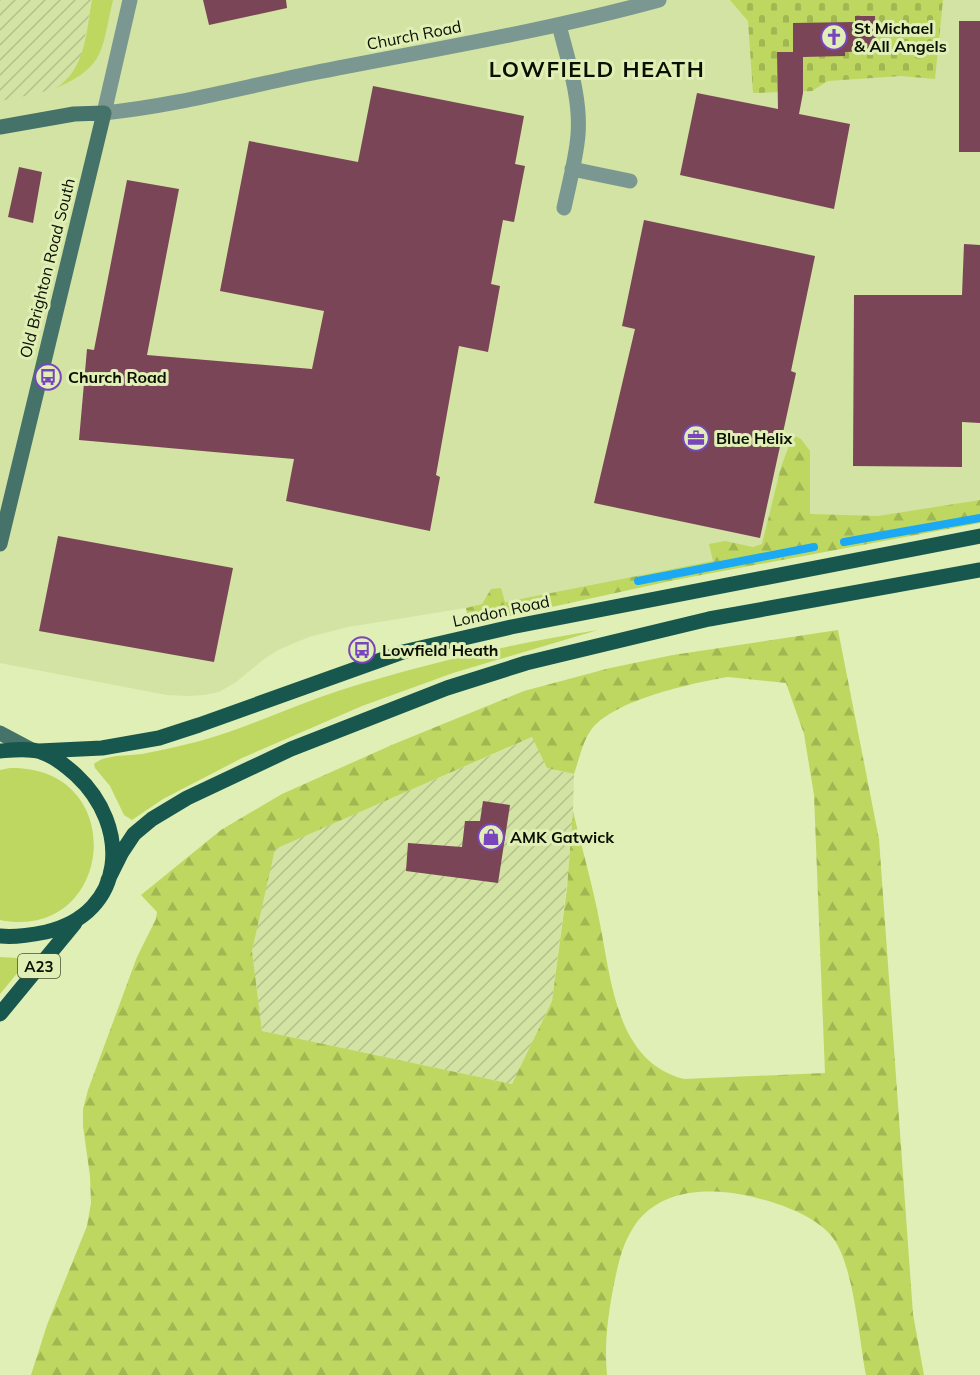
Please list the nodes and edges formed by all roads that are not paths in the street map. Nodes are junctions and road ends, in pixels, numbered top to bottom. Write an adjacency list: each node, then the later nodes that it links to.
1 (130, 0): 4 (street, Old Brighton Road South)
2 (659, 0): 3 (street, Church Road)
3 (558, 25): 4 (street, Church Road); 6 (street)
4 (104, 113): 5 (street); 10 (street, Old Brighton Road South)
5 (0, 127)
6 (572, 169): 7 (street); 8 (street)
7 (630, 181)
8 (564, 208)
9 (980, 536): 14 (main road, London Road)
10 (0, 544)
11 (980, 570): 15 (main road)
12 (0, 733): 14 (street)
13 (0, 751): 14 (main road, London Road)
14 (35, 751): 15 (main road)
15 (108, 880): 16 (main road)
16 (79, 918): 17 (main road); 18 (main road, A23)
17 (0, 936)
18 (0, 1014)

